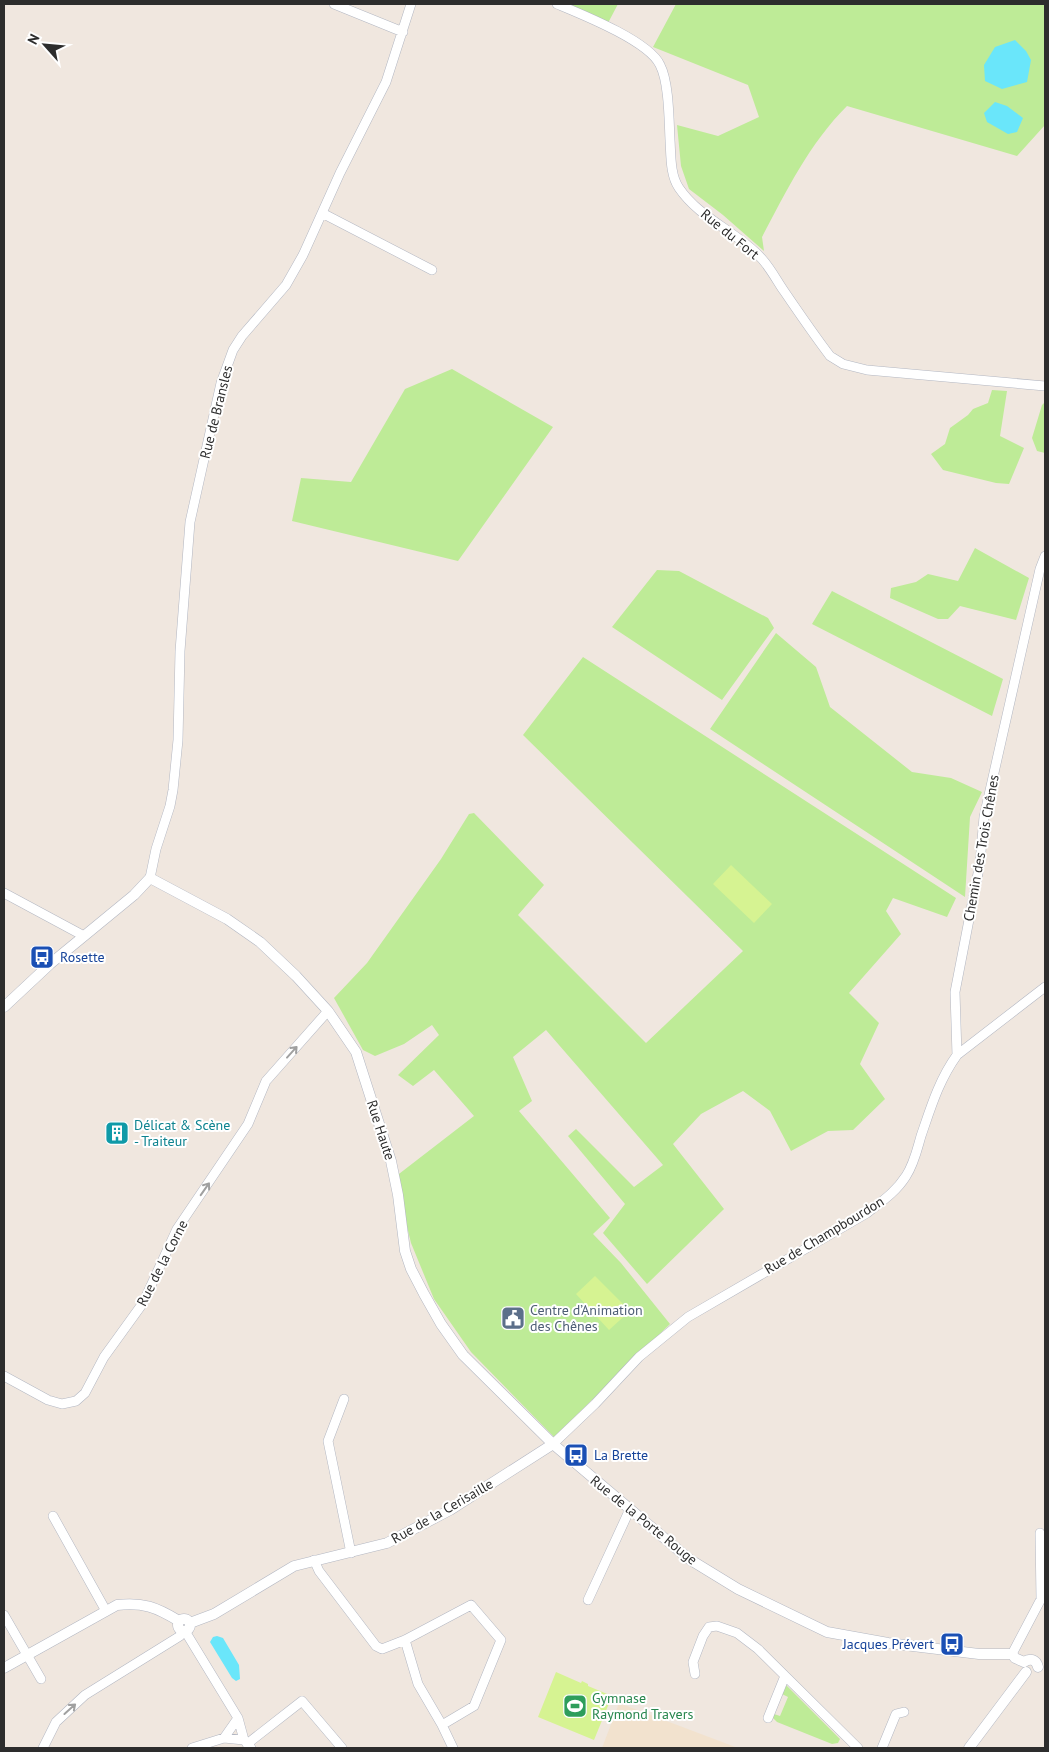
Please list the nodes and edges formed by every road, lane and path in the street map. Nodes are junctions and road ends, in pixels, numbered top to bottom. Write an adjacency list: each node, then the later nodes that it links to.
1 (334, 4): 4 (street)
2 (411, 4): 4 (street, Rue de Bransles)
3 (557, 4): 7 (street, Rue du Fort)
4 (404, 32): 5 (street, Rue de Bransles)
5 (322, 213): 6 (street); 9 (street, Rue de Bransles)
6 (432, 270)
7 (1045, 386)
8 (1045, 556): 15 (street, Chemin des Trois Chênes)
9 (150, 878): 11 (street); 14 (street, Rue Haute)
10 (4, 894): 11 (street)
11 (84, 936): 13 (street)
12 (1045, 987): 15 (street, Rue de Champbourdon)
13 (4, 1007)
14 (328, 1011): 16 (street, Rue de la Corne, one-way to 14); 18 (street, Rue Haute)
15 (957, 1055): 18 (street, Rue de Champbourdon)
16 (4, 1376)
17 (344, 1399): 22 (street)
18 (553, 1444): 19 (street, Rue de la Porte Rouge); 22 (street, Rue de la Cerisaille)
19 (630, 1509): 24 (street); 29 (street, Rue de la Porte Rouge)
20 (53, 1516): 25 (street)
21 (1040, 1533): 29 (street)
22 (351, 1553): 23 (street, Rue de la Cerisaille)
23 (314, 1560): 27 (street, Rue de la Cerisaille); 28 (street)
24 (588, 1600)
25 (106, 1611): 27 (street); 30 (street)
26 (4, 1615): 30 (street)
27 (184, 1626): 38 (street); 43 (street, Rue de la Cerisaille, one-way to 27)
28 (405, 1640): 40 (street); 40 (street)
29 (1012, 1654): 32 (street)
30 (28, 1656): 33 (street); 36 (street)
31 (1041, 1666): 32 (street)
32 (1025, 1667): 49 (street)
33 (4, 1668)
34 (695, 1674): 35 (street)
35 (785, 1676): 39 (street); 47 (street)
36 (41, 1679)
37 (904, 1712): 48 (street)
38 (238, 1718): 41 (street); 42 (street)
39 (768, 1718)
40 (442, 1725): 46 (street)
41 (224, 1738): 42 (street); 44 (street)
42 (248, 1744): 45 (street)
43 (43, 1748)
44 (192, 1748)
45 (342, 1748)
46 (453, 1748)
47 (858, 1748)
48 (882, 1748)
49 (969, 1748)

